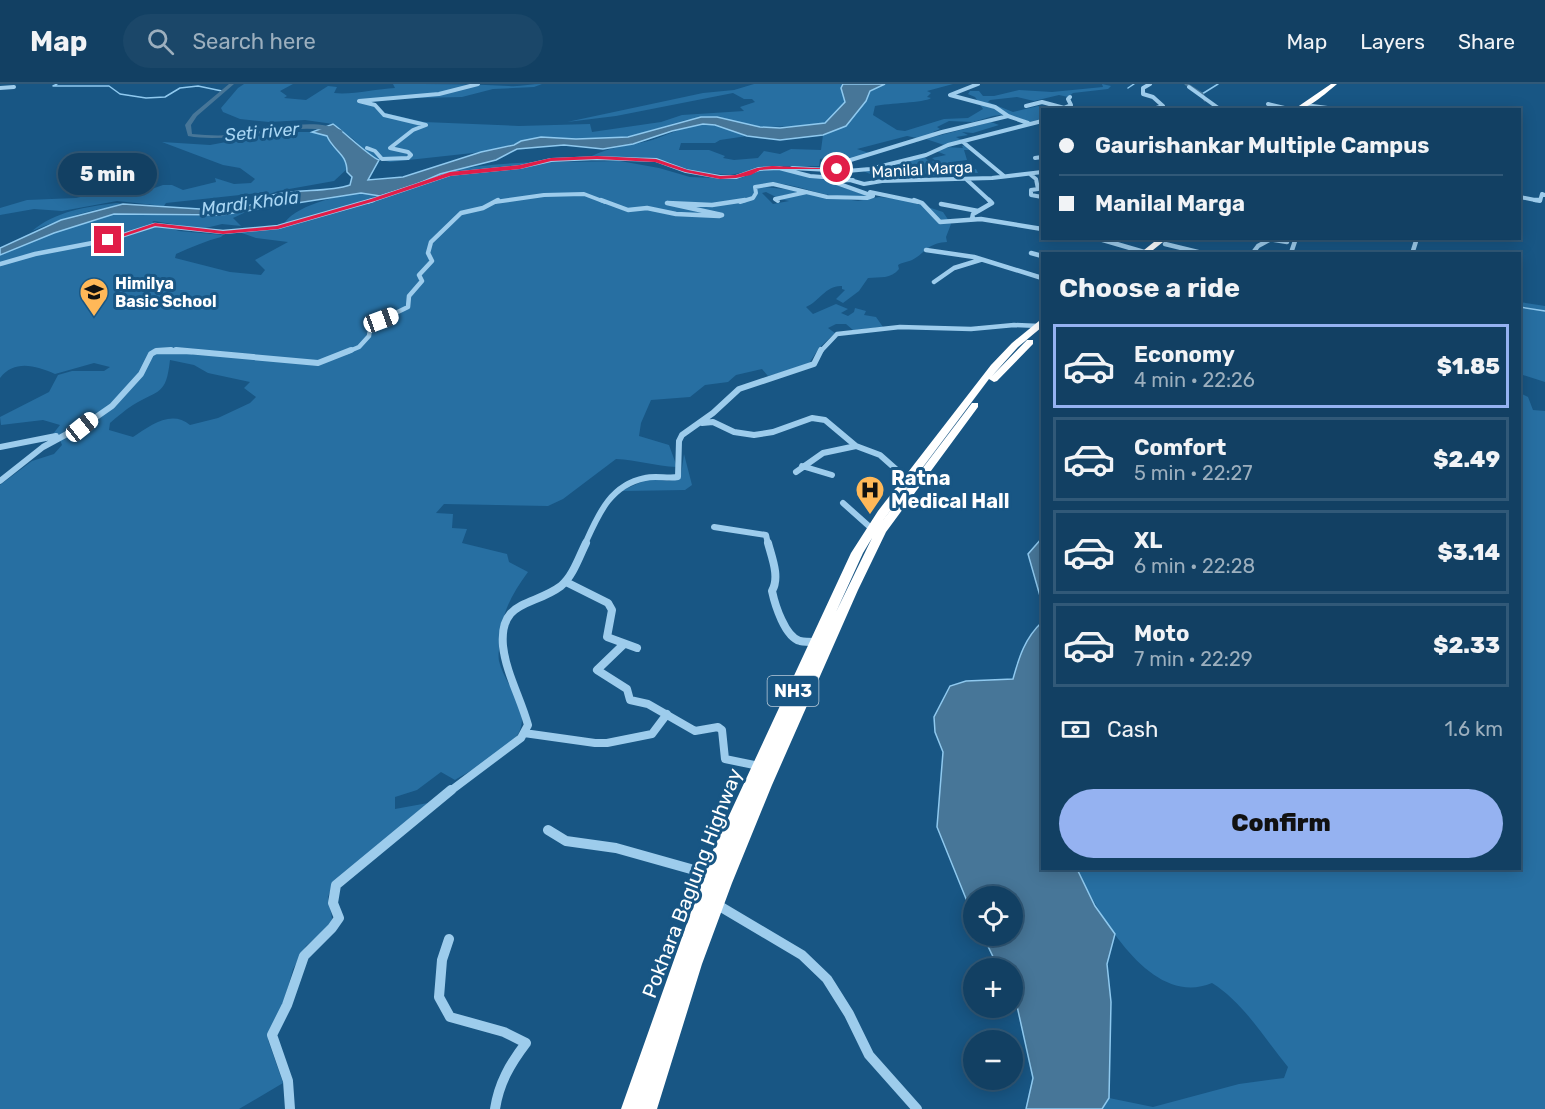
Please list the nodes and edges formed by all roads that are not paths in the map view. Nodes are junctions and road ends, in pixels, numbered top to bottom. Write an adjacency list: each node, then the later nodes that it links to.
1 (8, 84): 8 (street)
2 (478, 84): 25 (street)
3 (978, 84): 20 (street)
4 (1150, 84): 12 (street)
5 (1334, 84): 13 (highway)
6 (1340, 84): 13 (highway)
7 (1190, 87): 17 (street)
8 (0, 88)
9 (1070, 97): 15 (street)
10 (1268, 104): 18 (street)
11 (1026, 106): 14 (street)
12 (1162, 107): 16 (street)
13 (1305, 107): 19 (street)
14 (1064, 108)
15 (1067, 108)
16 (1158, 108)
17 (1217, 108)
18 (1285, 108)
19 (1320, 108)
20 (1008, 116): 22 (street); 29 (street)
21 (1041, 121): 22 (street)
22 (1030, 122): 23 (street); 24 (street)
23 (1041, 127)
24 (963, 142): 29 (street); 32 (street)
25 (366, 148)
26 (1041, 157): 27 (street)
27 (1035, 158)
28 (779, 168): 29 (street); 34 (street, Manilal Marga); 62 (street, Manilal Marga)
29 (826, 169)
30 (1041, 172): 31 (street, Manilal Marga)
31 (1031, 175): 32 (street, Manilal Marga); 39 (street)
32 (1005, 177): 33 (street, Manilal Marga)
33 (966, 179): 34 (street, Manilal Marga); 42 (street)
34 (853, 180): 35 (street)
35 (860, 191): 36 (street); 43 (street)
36 (809, 192): 38 (street); 67 (street)
37 (1545, 195): 40 (street)
38 (770, 196)
39 (1041, 197)
40 (1521, 198)
41 (941, 204): 42 (street)
42 (978, 211): 43 (street)
43 (972, 219): 44 (street)
44 (1041, 229)
45 (1103, 240): 54 (street)
46 (1265, 240): 58 (street)
47 (1273, 240): 50 (street)
48 (1295, 240): 53 (street)
49 (1165, 241): 55 (highway); 56 (street)
50 (1287, 242)
51 (1211, 247): 57 (street)
52 (927, 250): 61 (street)
53 (1292, 250)
54 (1143, 252)
55 (1148, 252)
56 (1201, 252)
57 (1205, 252)
58 (1254, 252)
59 (1031, 253): 60 (street)
60 (1041, 256)
61 (980, 260): 63 (street); 64 (street)
62 (0, 264)
63 (1041, 278)
64 (934, 282)
65 (1041, 327): 66 (street); 73 (highway, Pokhara Baglung Highway / NH3); 87 (highway, Pokhara Baglung Highway)
66 (699, 424): 68 (street); 78 (street)
67 (61, 436): 69 (street); 74 (street)
68 (856, 446): 70 (street); 73 (street)
69 (0, 447)
70 (802, 466): 71 (street); 72 (street)
71 (796, 472)
72 (832, 475)
73 (907, 479): 77 (highway, Pokhara Baglung Highway / NH3)
74 (0, 481)
75 (843, 503): 77 (street)
76 (714, 526): 79 (street)
77 (872, 528): 79 (highway, Pokhara Baglung Highway / NH3)
78 (566, 582): 80 (street); 83 (street)
79 (815, 642): 84 (highway, Pokhara Baglung Highway / NH3)
80 (624, 644): 81 (street); 82 (street)
81 (637, 648)
82 (667, 714): 83 (street); 84 (street)
83 (524, 733): 89 (street)
84 (759, 766): 86 (highway, Pokhara Baglung Highway / NH3)
85 (548, 830): 86 (street)
86 (712, 875): 91 (highway, Pokhara Baglung Highway / NH3)
87 (716, 904): 92 (highway, Pokhara Baglung Highway); 93 (street)
88 (449, 939): 90 (street)
89 (290, 1109)
90 (495, 1109)
91 (630, 1109)
92 (648, 1109)
93 (916, 1109)

